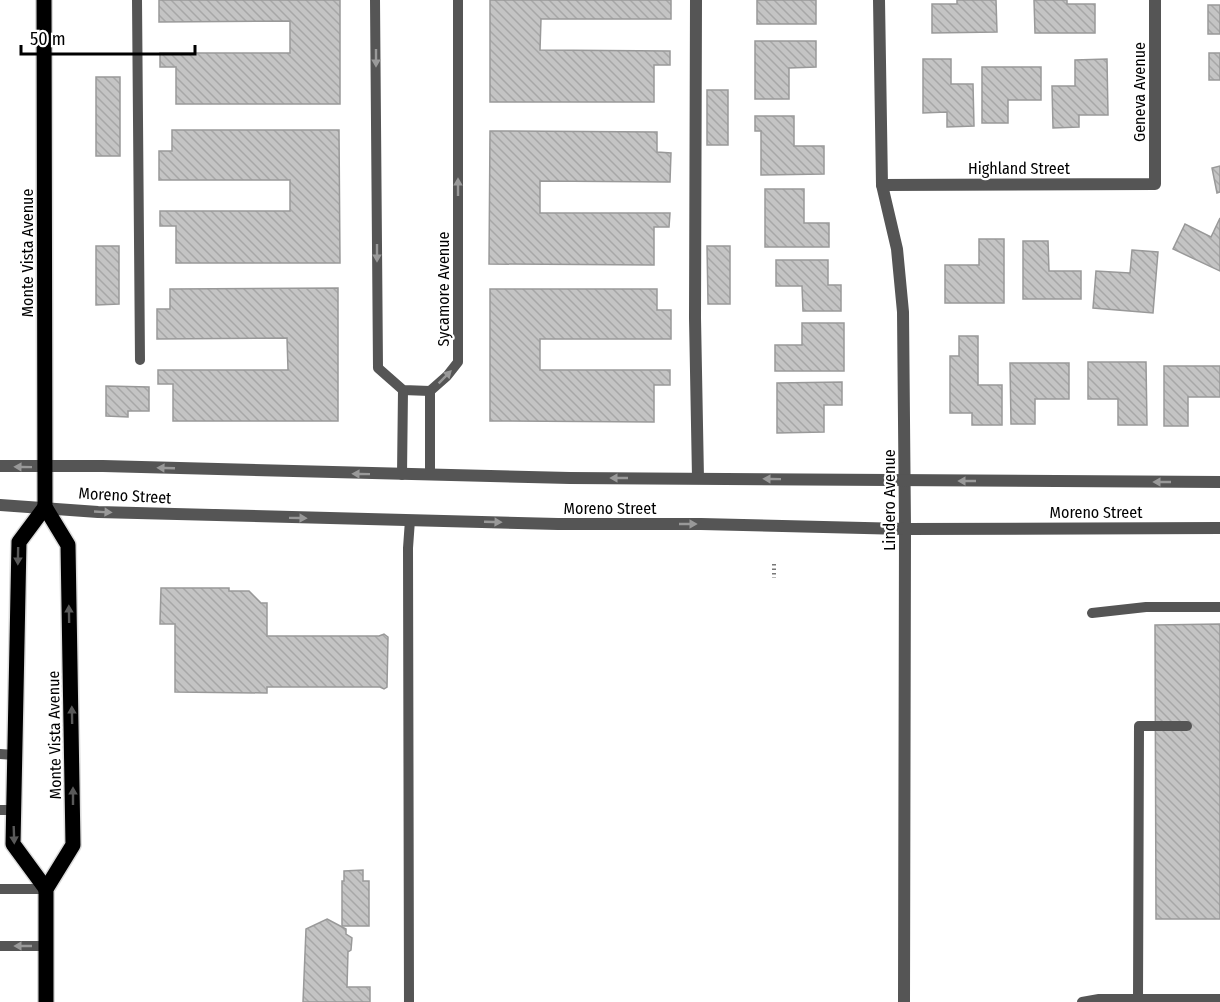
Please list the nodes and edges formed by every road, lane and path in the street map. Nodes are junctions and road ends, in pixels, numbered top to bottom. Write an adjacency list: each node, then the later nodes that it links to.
1 (44, 0): 14 (main road, Monte Vista Avenue)
2 (137, 0): 10 (lane)
3 (375, 0): 11 (lane, one-way to 11)
4 (458, 0): 12 (lane, Sycamore Avenue, one-way to 4)
5 (696, 0): 17 (street)
6 (879, 0): 9 (street, Lindero Avenue)
7 (1155, 0): 8 (street, Geneva Avenue)
8 (1155, 184): 9 (street, Highland Street)
9 (882, 185): 18 (street, Lindero Avenue)
10 (140, 360)
11 (403, 390): 12 (lane); 15 (lane)
12 (430, 391): 16 (lane)
13 (0, 466): 14 (street, Moreno Street, one-way to 13)
14 (45, 467): 15 (street, Moreno Street, one-way to 14); 21 (main road, Monte Vista Avenue)
15 (402, 475): 16 (street, Moreno Street)
16 (430, 475): 17 (street, Moreno Street, one-way to 16)
17 (698, 478): 18 (street, Moreno Street, one-way to 17)
18 (905, 481): 19 (street, Moreno Street, one-way to 18); 24 (street, Lindero Avenue)
19 (1220, 482)
20 (0, 505): 21 (street, Moreno Street)
21 (45, 507): 22 (street, Moreno Street, one-way to 22); 30 (main road, one-way to 30); 33 (main road, Monte Vista Avenue, one-way to 21)
22 (410, 520): 24 (street, Moreno Street, one-way to 24); 39 (lane)
23 (1220, 528): 24 (street, Moreno Street)
24 (905, 529): 40 (street, Lindero Avenue)
25 (774, 564): 26 (path)
26 (774, 578)
27 (1220, 607): 28 (lane)
28 (1092, 613)
29 (1186, 726): 36 (lane)
30 (7, 755): 31 (main road)
31 (7, 810): 33 (main road, one-way to 33)
32 (0, 889): 33 (lane)
33 (46, 889): 35 (main road)
34 (0, 946): 35 (lane, one-way to 34)
35 (46, 946): 38 (main road)
36 (1138, 999): 37 (lane); 41 (lane)
37 (1220, 999)
38 (46, 1002)
39 (409, 1002)
40 (904, 1002)
41 (1082, 1002)

